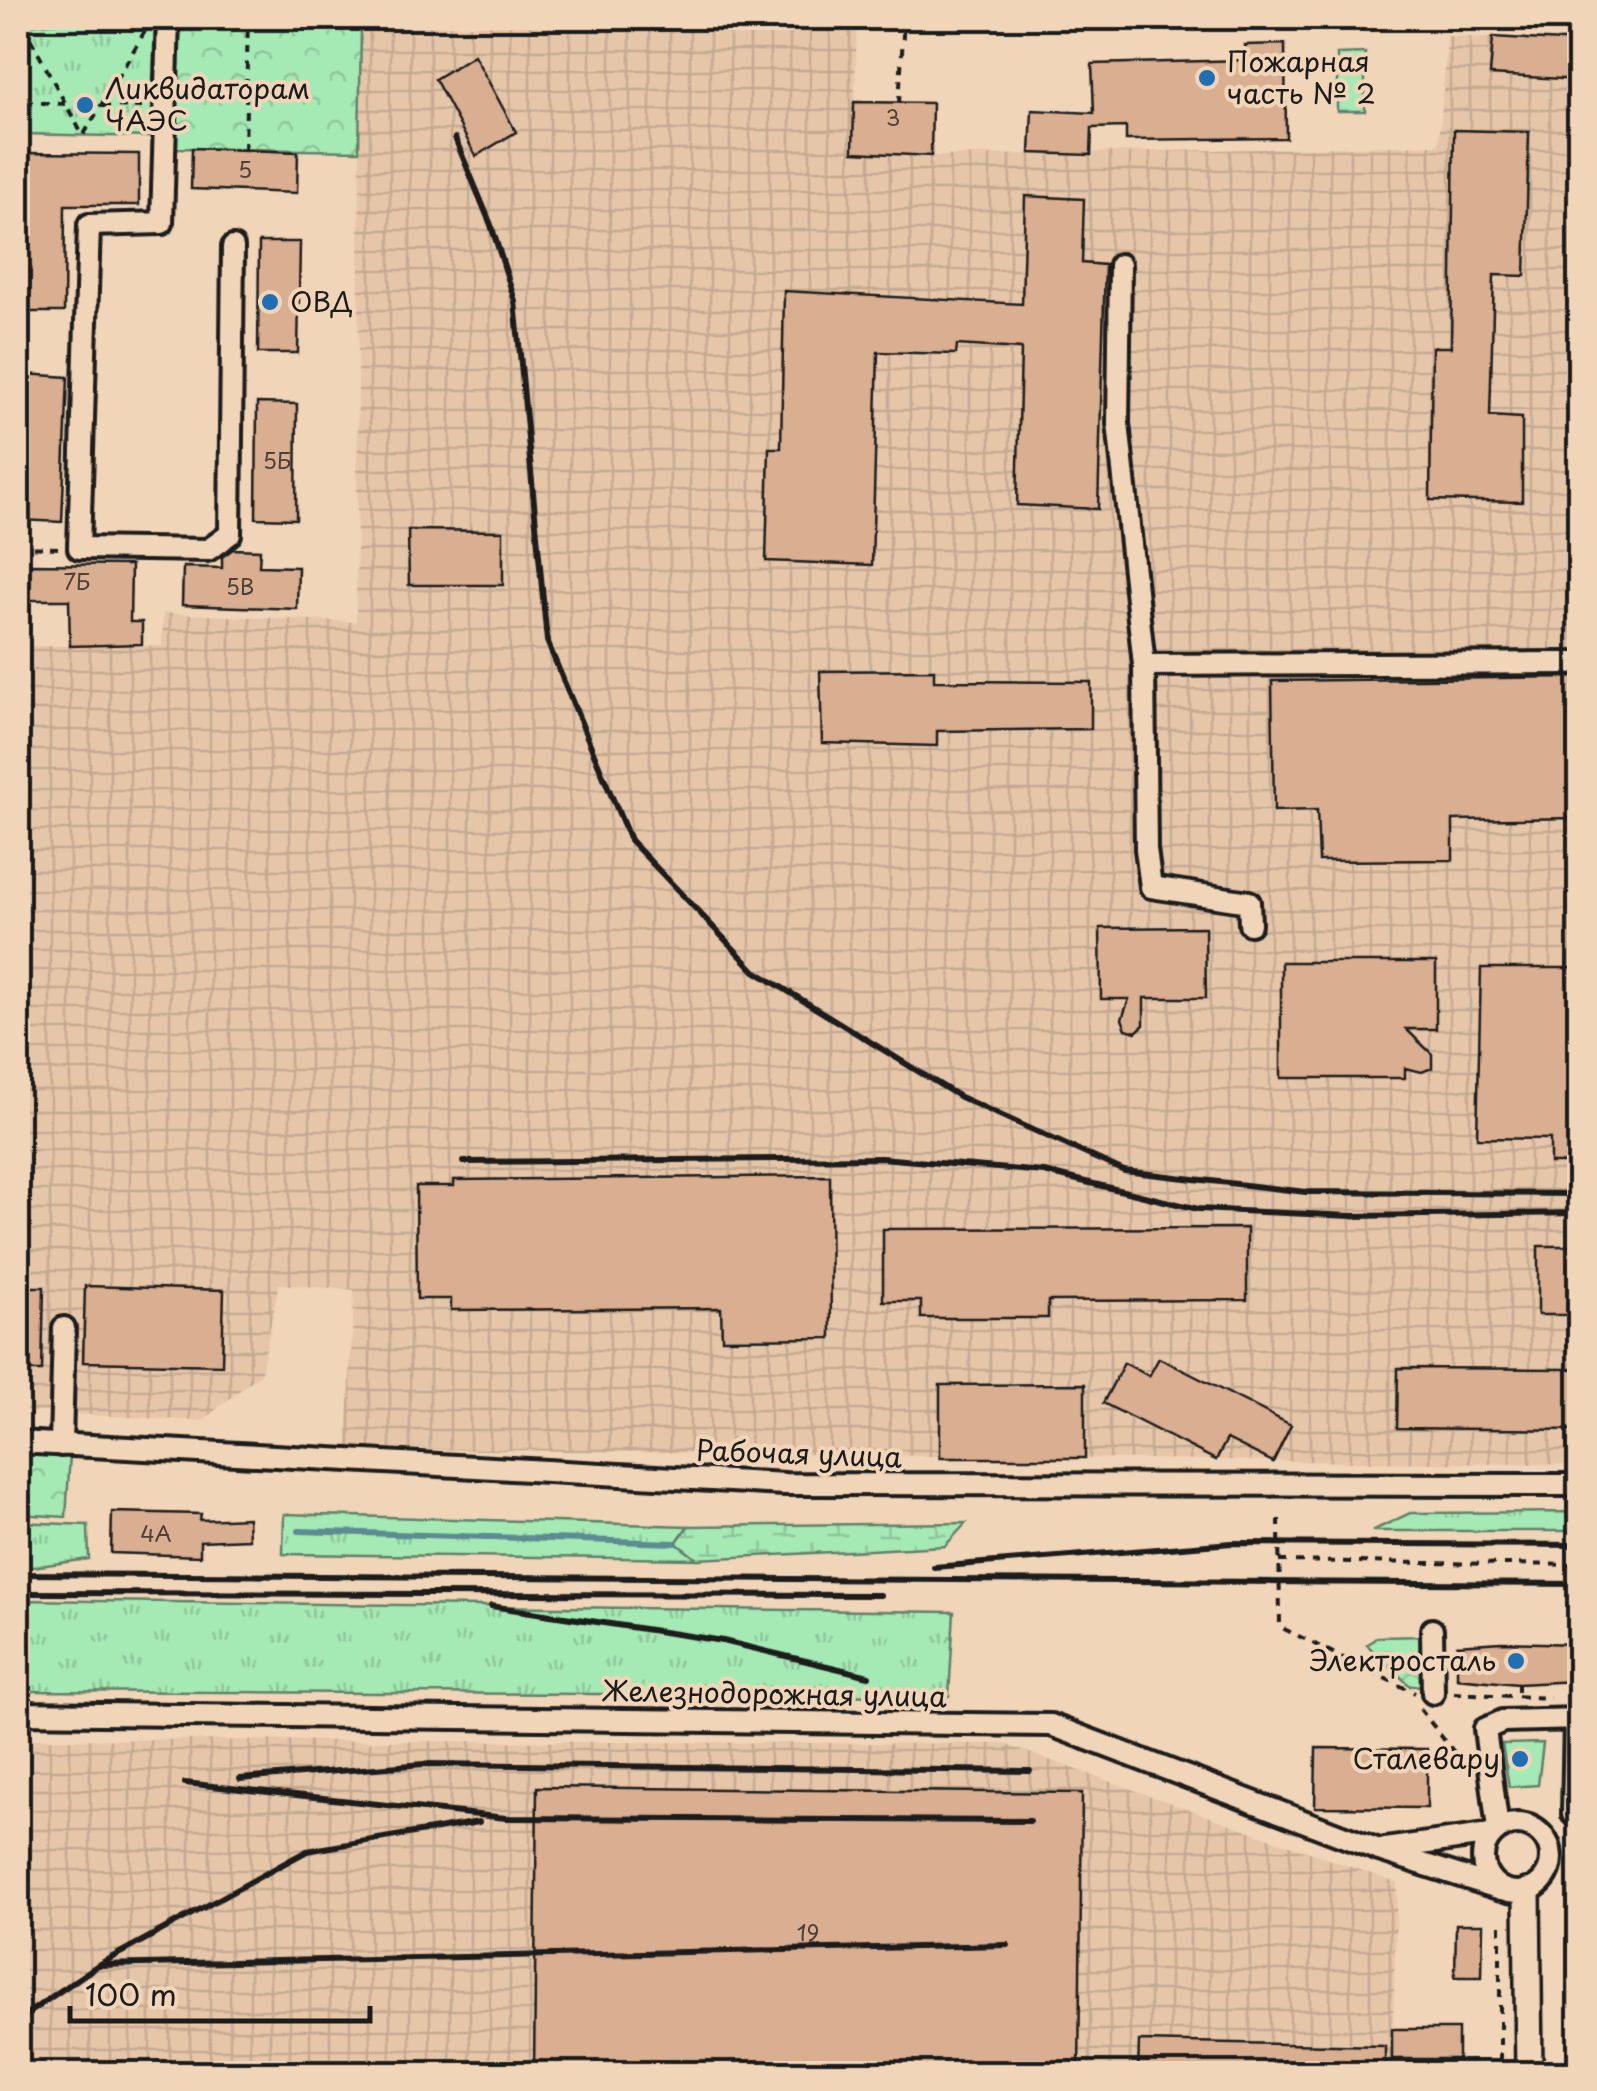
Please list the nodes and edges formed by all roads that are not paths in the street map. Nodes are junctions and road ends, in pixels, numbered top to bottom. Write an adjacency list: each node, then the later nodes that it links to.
1 (168, 18): 2 (street)
2 (233, 247)
3 (1120, 265): 5 (street)
4 (1580, 663): 5 (street)
5 (1144, 665): 6 (street)
6 (1250, 924)
7 (64, 1328): 9 (street)
8 (18, 1442): 9 (street, Рабочая улица)
9 (61, 1444): 10 (street, Рабочая улица)
10 (1580, 1485)
11 (1432, 1630): 12 (street)
12 (1433, 1693)
13 (18, 1713): 18 (street, Железнодорожная улица)
14 (1578, 1721): 15 (street); 16 (street)
15 (1576, 1810): 17 (street)
16 (1495, 1832): 17 (street); 18 (street); 19 (street)
17 (1548, 1844): 19 (street)
18 (1379, 1850): 19 (street, Железнодорожная улица)
19 (1514, 1890): 20 (main road)
20 (1529, 2074)

